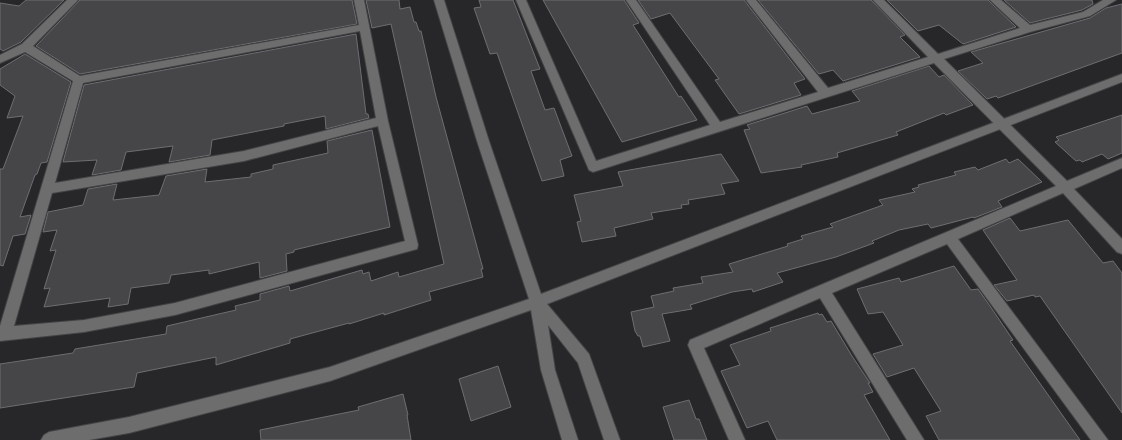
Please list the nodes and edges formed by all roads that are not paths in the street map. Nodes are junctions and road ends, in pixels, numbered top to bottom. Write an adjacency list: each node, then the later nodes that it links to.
1 (73, 0): 12 (street)
2 (358, 0): 10 (street)
3 (439, 0): 27 (street)
4 (521, 0): 20 (street)
5 (631, 0): 20 (street)
6 (751, 0): 17 (street)
7 (878, 0): 13 (street)
8 (995, 0): 11 (street)
9 (1111, 0): 11 (street)
10 (364, 27): 16 (street); 18 (street)
11 (1028, 29): 13 (street)
12 (26, 47): 14 (street); 16 (street)
13 (936, 58): 17 (street); 19 (street)
14 (0, 59)
15 (1122, 78): 19 (street)
16 (79, 80): 23 (street)
17 (825, 93): 20 (street)
18 (382, 121): 23 (street); 28 (street)
19 (1002, 124): 22 (street); 27 (street)
20 (717, 128)
21 (1122, 163): 22 (street)
22 (1065, 187): 24 (street); 25 (street)
23 (48, 189): 28 (street)
24 (949, 237): 26 (street); 34 (street)
25 (1122, 248)
26 (823, 290): 32 (street); 33 (street)
27 (537, 302): 29 (street); 30 (street); 31 (street)
28 (3, 334)
29 (49, 440)
30 (570, 440)
31 (612, 440)
32 (737, 440)
33 (916, 440)
34 (1100, 440)

